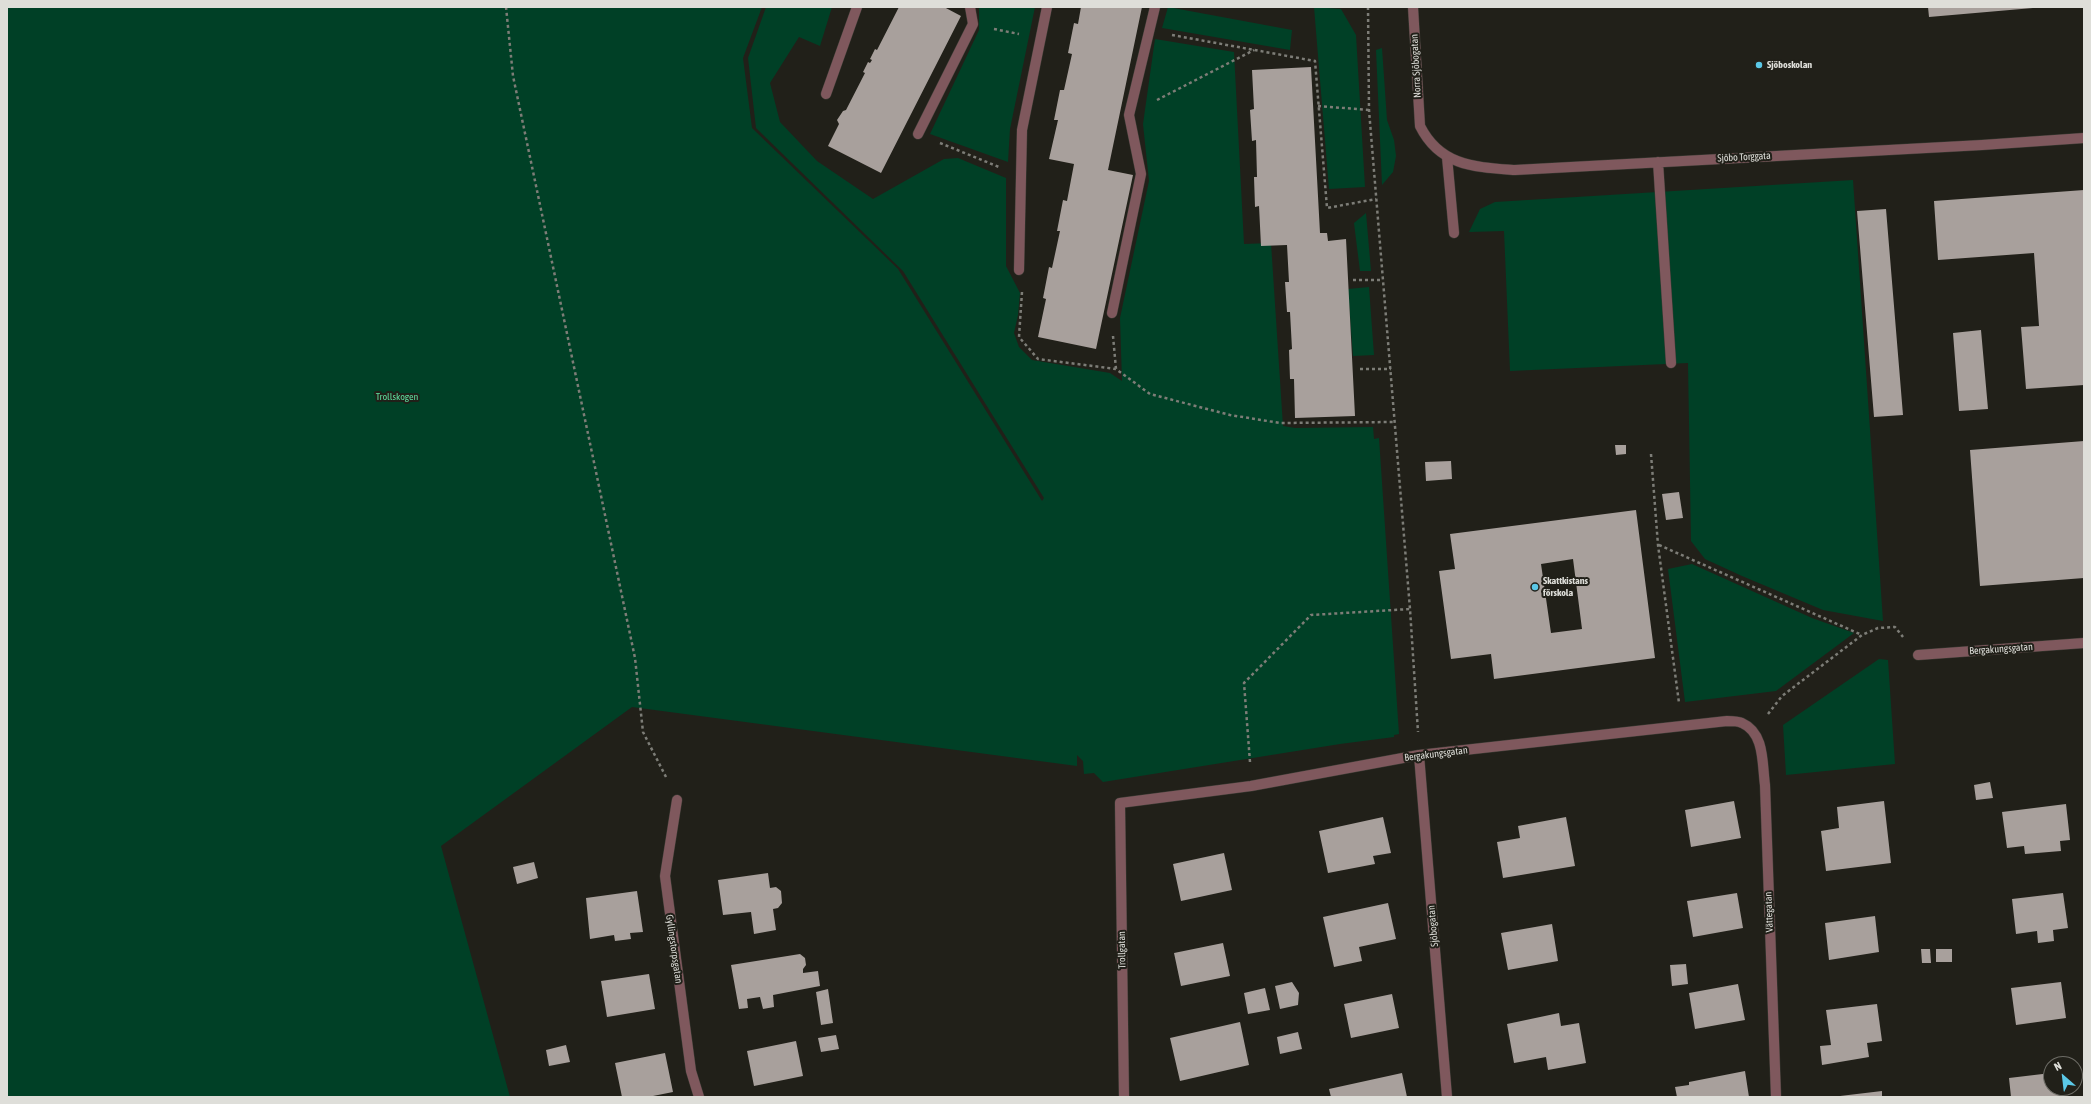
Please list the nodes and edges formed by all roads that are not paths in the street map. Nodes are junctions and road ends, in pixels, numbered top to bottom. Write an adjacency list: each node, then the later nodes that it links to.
1 (857, 7): 6 (street)
2 (970, 7): 8 (street)
3 (1047, 7): 13 (street)
4 (1155, 7): 14 (street)
5 (1412, 7): 7 (street, Norra Sjöbogatan)
6 (826, 94)
7 (1420, 126): 10 (street, Sjöbo Torggata)
8 (918, 134)
9 (2084, 138): 11 (street, Sjöbo Torggata)
10 (1447, 158): 11 (street, Sjöbo Torggata); 12 (street)
11 (1658, 162): 15 (street)
12 (1454, 233)
13 (1019, 270)
14 (1112, 313)
15 (1671, 363)
16 (2084, 643): 17 (street, Bergakungsgatan)
17 (1918, 655)
18 (1752, 730): 19 (street, Bergakungsgatan); 25 (street, Vättegatan)
19 (1419, 755): 21 (street, Bergakungsgatan); 24 (street, Sjöbogatan)
20 (677, 800): 22 (street, Gyllingstorpsgatan)
21 (1120, 803): 23 (street, Trollgatan)
22 (698, 1097)
23 (1124, 1097)
24 (1447, 1097)
25 (1776, 1097)

